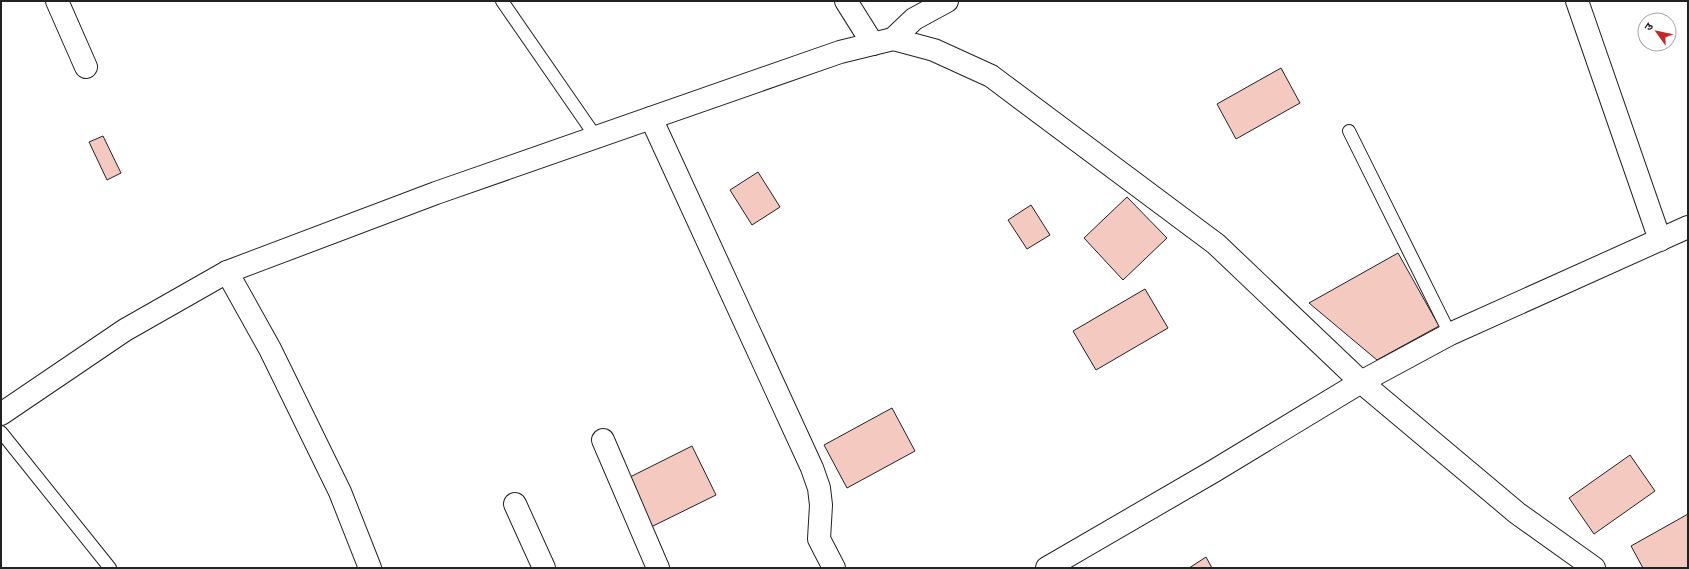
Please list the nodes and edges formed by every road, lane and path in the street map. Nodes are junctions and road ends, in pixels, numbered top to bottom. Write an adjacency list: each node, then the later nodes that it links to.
1 (57, 1): 7 (street)
2 (502, 1): 10 (lane)
3 (846, 1): 6 (street)
4 (947, 1): 6 (street)
5 (1577, 1): 12 (street)
6 (883, 42): 8 (street); 15 (street)
7 (86, 67)
8 (651, 118): 10 (street); 24 (street)
9 (1349, 131): 14 (lane)
10 (596, 137): 13 (street)
11 (1688, 227): 12 (street)
12 (1660, 240): 14 (street)
13 (228, 272): 16 (street); 21 (street)
14 (1450, 334): 15 (street)
15 (1361, 382): 25 (street); 26 (street)
16 (1, 414)
17 (1, 432): 20 (lane)
18 (603, 440): 23 (street)
19 (515, 504): 22 (street)
20 (110, 568)
21 (370, 568)
22 (544, 568)
23 (658, 568)
24 (834, 568)
25 (1047, 568)
26 (1594, 568)

